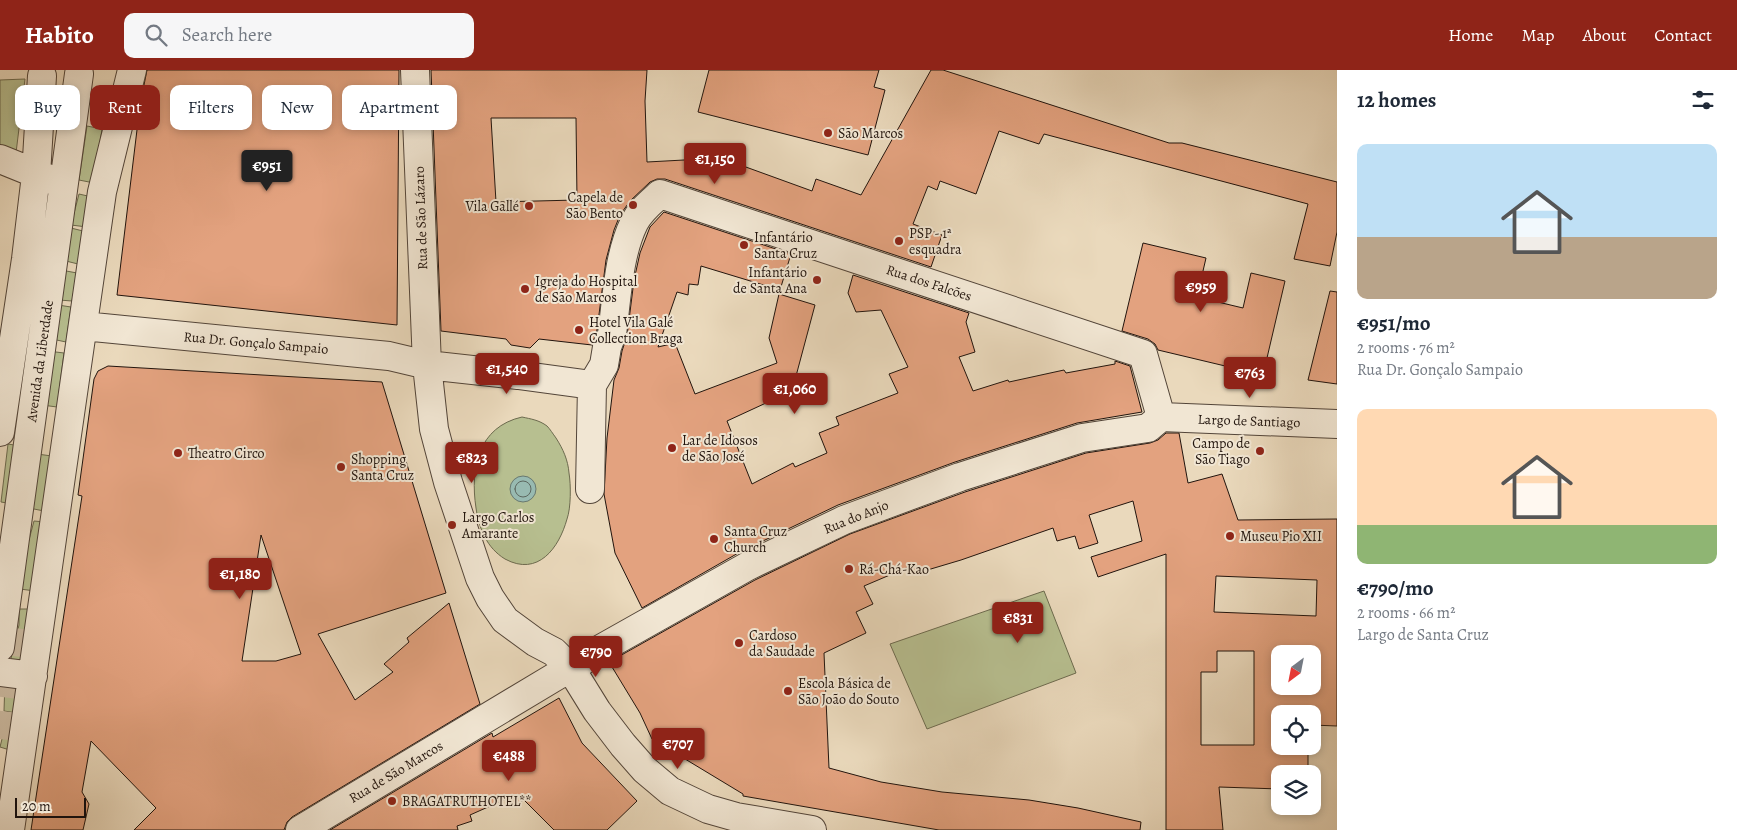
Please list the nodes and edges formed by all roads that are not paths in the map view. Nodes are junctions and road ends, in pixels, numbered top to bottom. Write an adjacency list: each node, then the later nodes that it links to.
1 (132, 70): 8 (street)
2 (415, 70): 15 (street, Rua de São Lázaro)
3 (79, 74): 7 (street, Avenida da Liberdade)
4 (42, 76): 6 (street)
5 (0, 159): 6 (street)
6 (36, 174): 7 (street); 9 (street)
7 (64, 184): 8 (street); 10 (street, Avenida da Liberdade)
8 (102, 192): 11 (street)
9 (26, 259): 10 (street); 13 (street)
10 (54, 263): 11 (street); 14 (street, Avenida da Liberdade)
11 (91, 270): 12 (street)
12 (82, 337): 14 (street, Rua Dr. Gonçalo Sampaio); 15 (street, Rua Dr. Gonçalo Sampaio); 21 (street)
13 (14, 338): 14 (street, Rua Dr. Gonçalo Sampaio); 19 (street)
14 (43, 341): 20 (street, Avenida da Liberdade)
15 (427, 365): 16 (street); 28 (street)
16 (592, 385): 17 (street, Rua dos Falcões); 22 (street)
17 (1161, 417): 18 (street, Largo de Santiago); 28 (street, Rua do Anjo)
18 (1337, 424)
19 (0, 429): 20 (street)
20 (30, 430): 21 (street); 23 (street, Avenida da Liberdade)
21 (67, 436): 24 (street)
22 (590, 489)
23 (10, 510): 24 (street); 25 (street, Avenida da Liberdade)
24 (55, 517): 26 (street)
25 (4, 591): 26 (street); 27 (street, Avenida da Liberdade)
26 (44, 597): 30 (street)
27 (0, 647)
28 (571, 669): 33 (street, Rua de São Marcos); 34 (street)
29 (0, 672): 30 (street)
30 (33, 676): 31 (street)
31 (10, 757): 32 (street)
32 (10, 830)
33 (300, 830)
34 (812, 830)

